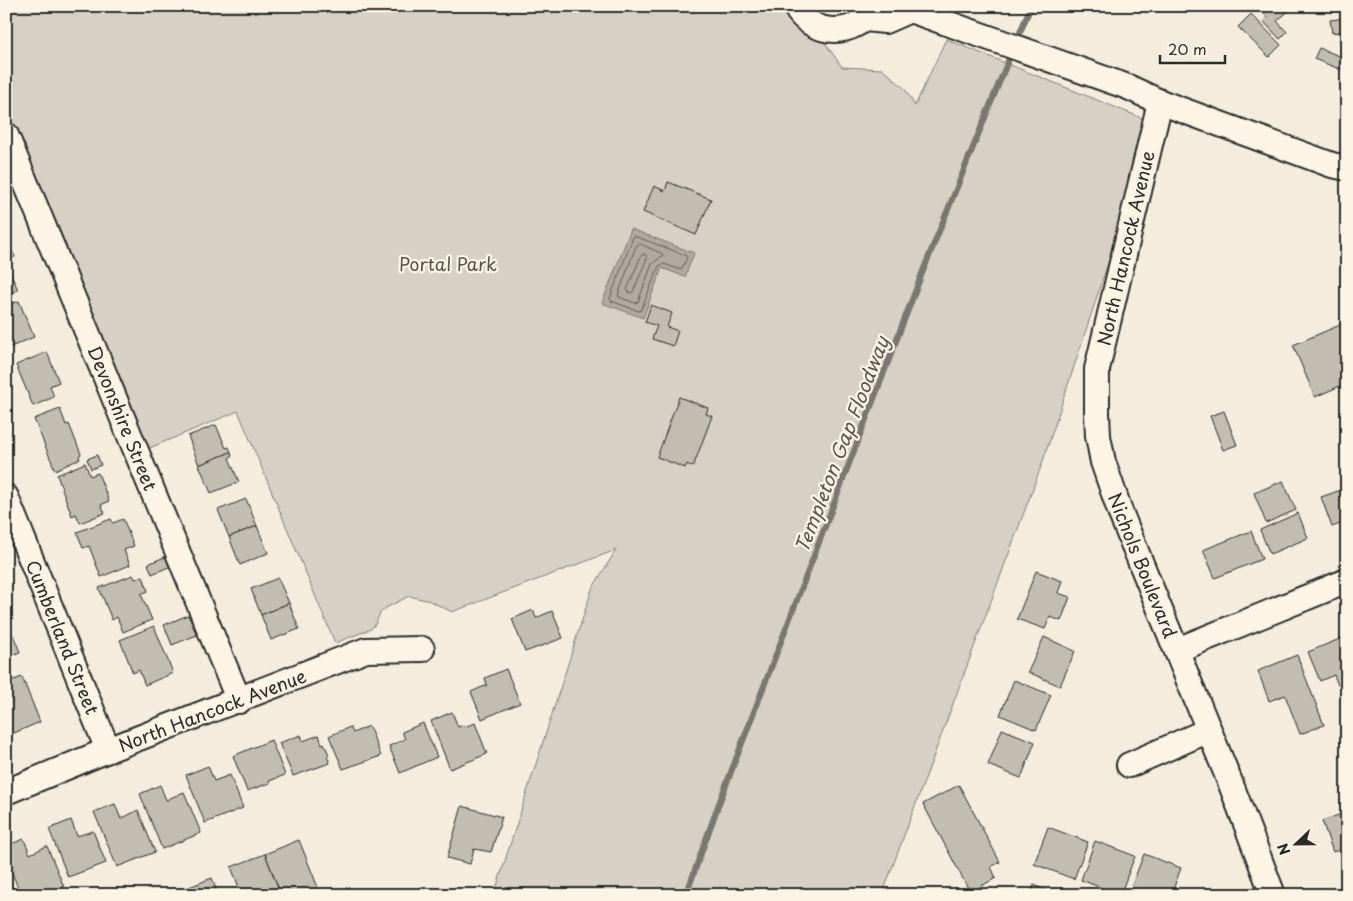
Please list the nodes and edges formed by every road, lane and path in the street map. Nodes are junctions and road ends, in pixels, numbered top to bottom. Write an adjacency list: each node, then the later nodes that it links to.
1 (795, 6): 3 (street)
2 (908, 8): 3 (street); 4 (street)
3 (870, 12)
4 (1160, 102): 6 (street); 7 (street, North Hancock Avenue)
5 (6, 135): 12 (street, Devonshire Street)
6 (1347, 168)
7 (1096, 395): 11 (street, Nichols Boulevard)
8 (6, 497): 14 (street, Cumberland Street)
9 (1347, 581): 11 (street)
10 (422, 649): 12 (street, North Hancock Avenue)
11 (1177, 650): 13 (street, Nichols Boulevard)
12 (239, 701): 14 (street, North Hancock Avenue)
13 (1209, 730): 15 (street); 17 (street, Nichols Boulevard)
14 (108, 750): 16 (street, North Hancock Avenue)
15 (1129, 766)
16 (6, 792)
17 (1272, 895)

